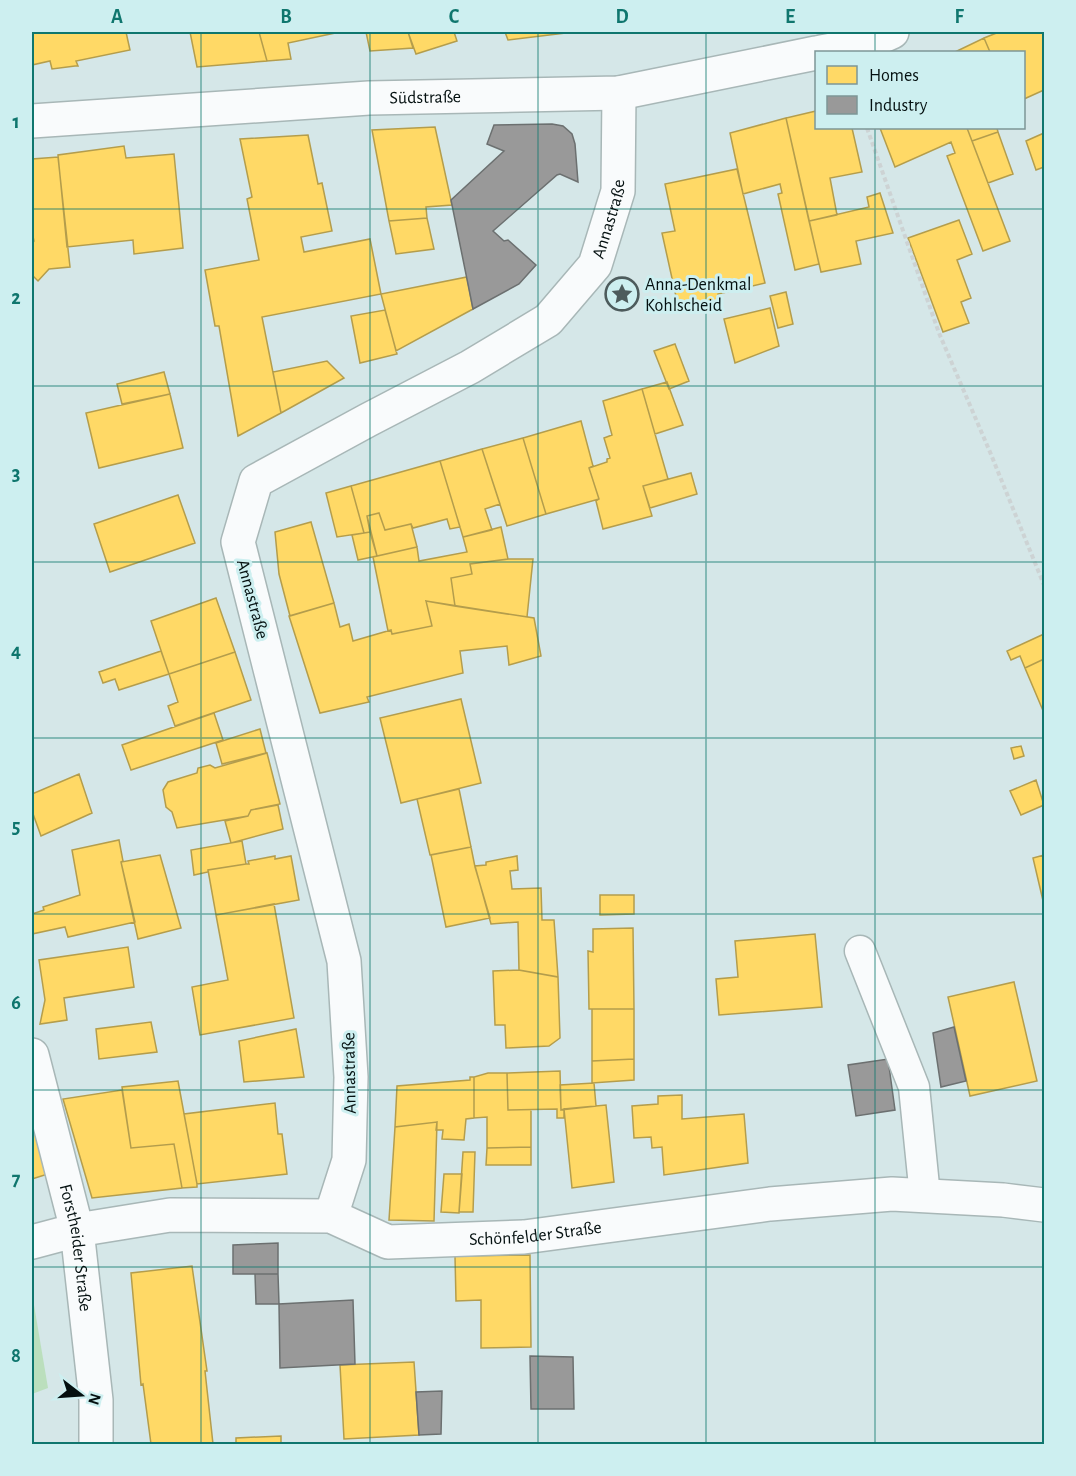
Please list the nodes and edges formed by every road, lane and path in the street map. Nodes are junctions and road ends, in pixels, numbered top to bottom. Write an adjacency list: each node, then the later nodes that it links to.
1 (872, 36): 2 (street)
2 (824, 51)
3 (815, 54): 4 (street, Südstraße)
4 (619, 93): 5 (street, Südstraße); 12 (street, Annastraße)
5 (32, 121)
6 (867, 129): 7 (path)
7 (1044, 585)
8 (860, 951): 10 (lane)
9 (32, 1054): 13 (street, Forstheider Straße)
10 (925, 1196): 11 (street, Schönfelder Straße); 12 (street, Schönfelder Straße)
11 (1044, 1205)
12 (332, 1216): 13 (street, Schönfelder Straße)
13 (77, 1230): 14 (street, Schönfelder Straße); 15 (street, Forstheider Straße)
14 (32, 1242)
15 (96, 1444)

